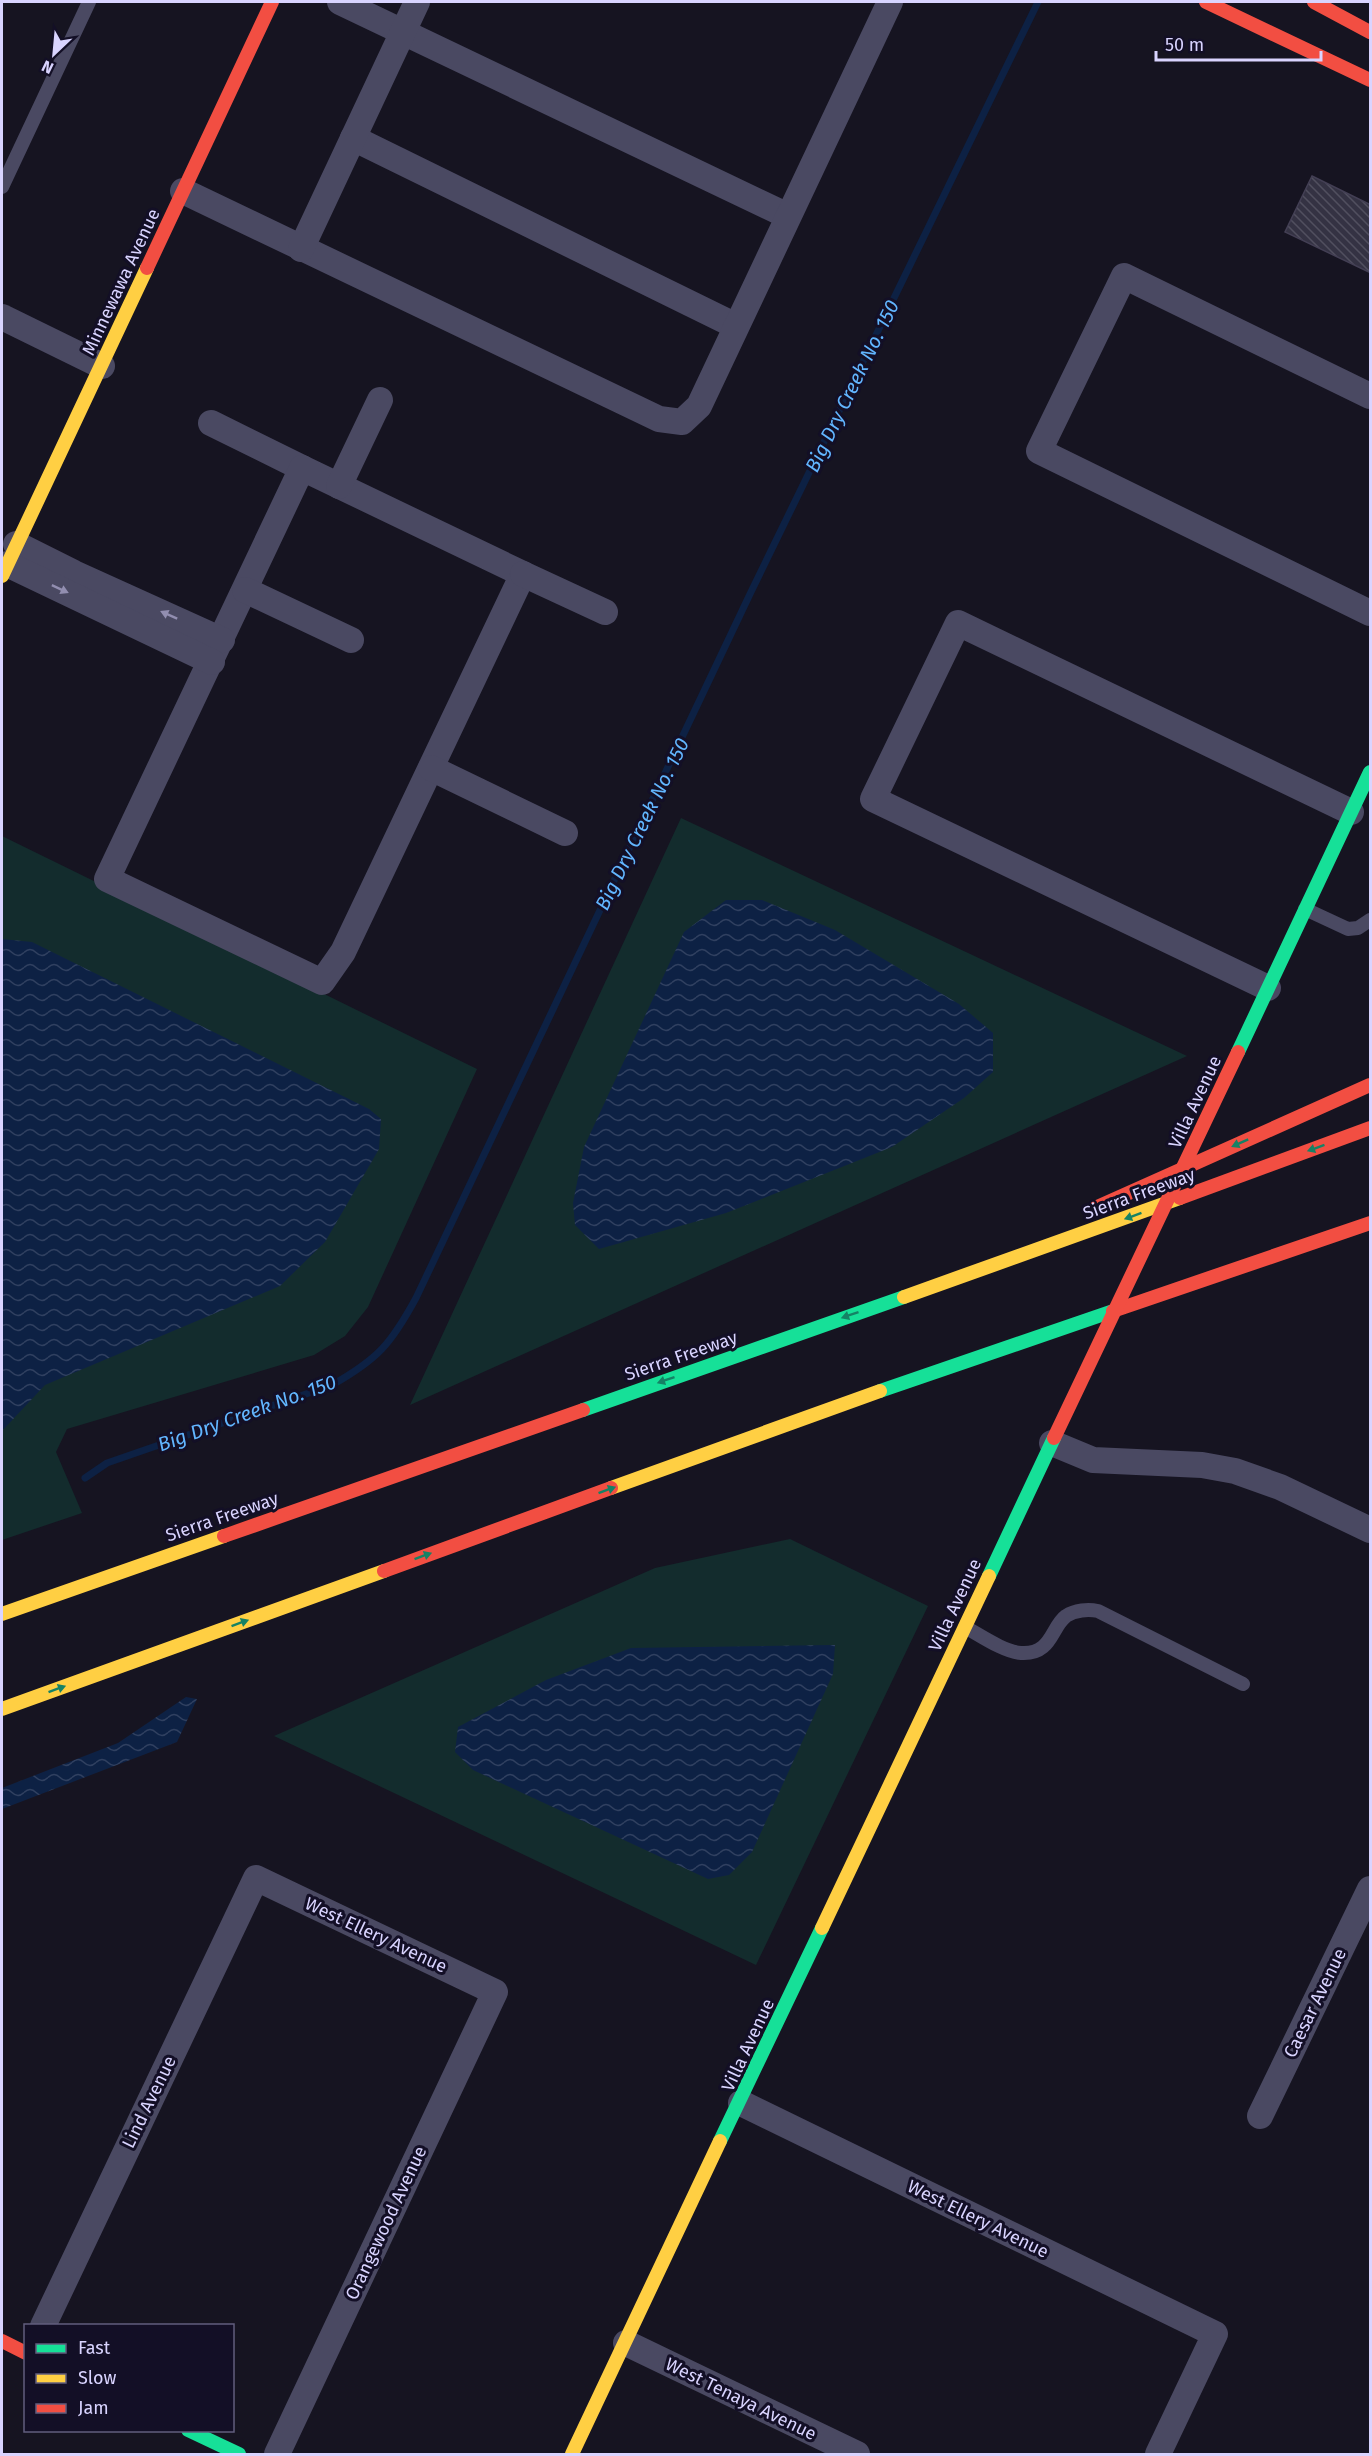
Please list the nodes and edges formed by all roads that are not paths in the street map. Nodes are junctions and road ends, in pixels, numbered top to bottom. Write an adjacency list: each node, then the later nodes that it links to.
1 (89, 2): 13 (lane)
2 (272, 2): 14 (main road, Minnewawa Avenue)
3 (340, 2): 9 (street)
4 (417, 2): 9 (street)
5 (890, 2): 15 (street)
6 (1206, 2): 11 (main road)
7 (1314, 2): 8 (main road)
8 (1346, 8): 10 (main road)
9 (403, 32): 12 (street); 15 (street)
10 (1371, 32)
11 (1371, 80)
12 (353, 138): 16 (street); 18 (street)
13 (2, 188)
14 (183, 191): 16 (street); 19 (main road, Minnewawa Avenue)
15 (788, 216): 18 (street)
16 (301, 249): 18 (street)
17 (2, 317): 19 (street)
18 (736, 326)
19 (102, 366): 25 (main road, Minnewawa Avenue)
20 (1371, 396): 29 (street)
21 (380, 400): 24 (street)
22 (211, 423): 23 (street)
23 (302, 468): 24 (street); 27 (street)
24 (339, 486): 26 (street)
25 (8, 562): 31 (street)
26 (523, 574): 28 (street); 32 (street)
27 (245, 590): 30 (street); 31 (street)
28 (605, 612)
29 (1371, 613)
30 (351, 640)
31 (217, 651): 32 (street)
32 (431, 768): 35 (street)
33 (1371, 772): 34 (main road, Villa Avenue)
34 (1356, 814): 36 (main road, Villa Avenue); 38 (street)
35 (565, 833)
36 (1305, 909): 37 (lane); 38 (main road, Villa Avenue)
37 (1371, 920)
38 (1268, 988): 45 (main road, Villa Avenue, bridge)
39 (1371, 1085): 41 (main road, one-way to 41)
40 (1371, 1128): 44 (main road, Sierra Freeway, one-way to 44)
41 (1077, 1216)
42 (1371, 1223): 50 (main road, one-way to 42)
43 (1023, 1240): 44 (main road)
44 (871, 1308): 47 (main road, Sierra Freeway, one-way to 47)
45 (1053, 1441): 46 (street); 48 (main road, Villa Avenue)
46 (1371, 1530)
47 (2, 1614)
48 (964, 1628): 49 (lane); 54 (main road, Villa Avenue)
49 (1243, 1684)
50 (2, 1708)
51 (256, 1878): 53 (street, West Ellery Avenue); 56 (street, Lind Avenue)
52 (1371, 1890): 55 (street, Caesar Avenue)
53 (495, 1992): 62 (street, Orangewood Avenue)
54 (741, 2103): 58 (main road, Villa Avenue); 65 (street, West Ellery Avenue)
55 (1260, 2116)
56 (43, 2324)
57 (2, 2341): 59 (main road)
58 (626, 2343): 63 (main road, Villa Avenue); 64 (street, West Tenaya Avenue)
59 (24, 2352)
60 (192, 2432): 61 (main road)
61 (239, 2454)
62 (277, 2454)
63 (572, 2454)
64 (857, 2454)
65 (1158, 2454)

